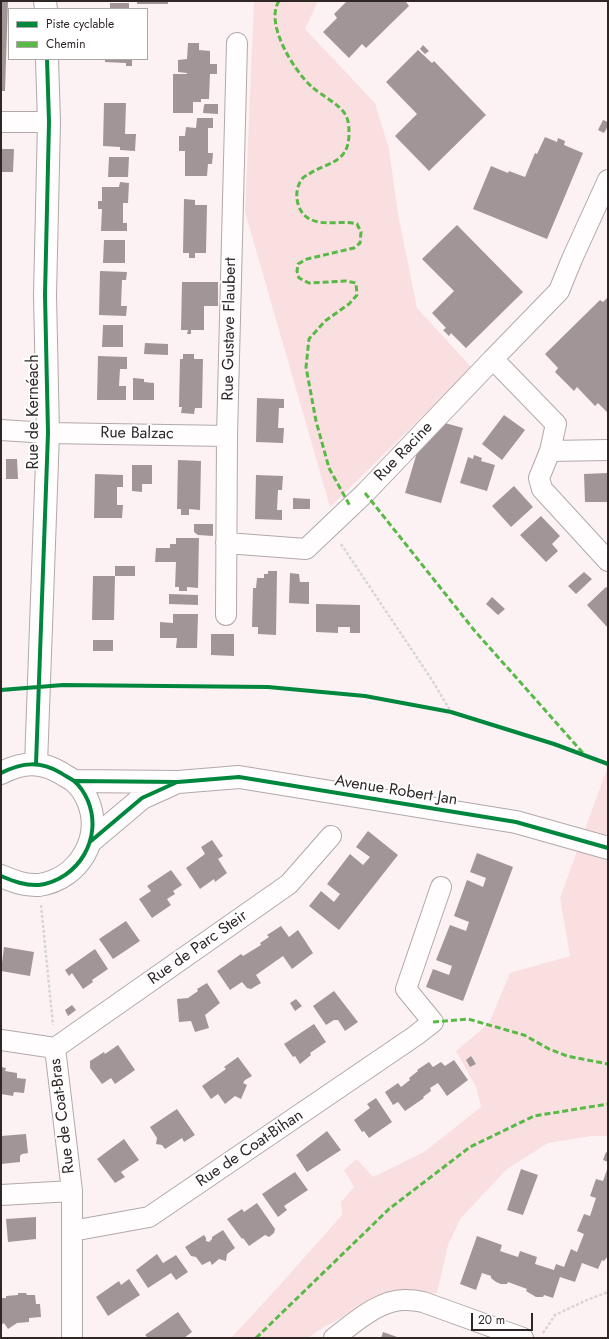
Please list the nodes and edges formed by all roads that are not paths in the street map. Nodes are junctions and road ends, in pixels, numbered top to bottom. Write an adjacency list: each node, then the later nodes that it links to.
1 (237, 43): 9 (street, Rue Gustave Flaubert)
2 (47, 60): 4 (main road, Rue de Kernéach)
3 (1, 122): 4 (street)
4 (49, 122): 8 (main road, Rue de Kernéach)
5 (608, 180): 6 (street, Rue Racine)
6 (493, 359): 11 (street); 12 (street, Rue Racine)
7 (1, 430): 8 (street, Rue Balzac)
8 (48, 433): 9 (street, Rue Balzac); 15 (main road, Rue de Kernéach)
9 (227, 436): 12 (street, Rue Gustave Flaubert)
10 (608, 450): 11 (street)
11 (550, 451): 13 (street)
12 (226, 543): 14 (street, Rue Gustave Flaubert)
13 (608, 561)
14 (226, 615)
15 (36, 764): 16 (main road); 17 (main road)
16 (1, 773)
17 (75, 781): 18 (main road, Avenue Robert Jan); 20 (main road)
18 (178, 782): 20 (main road, Avenue Robert Jan); 21 (main road, Avenue Robert Jan)
19 (331, 836): 25 (street, Rue de Parc Steir)
20 (91, 841): 22 (main road)
21 (608, 848)
22 (1, 876)
23 (441, 887): 28 (street, Rue de Coat-Bihan)
24 (1, 1040): 25 (street, Rue de Coat-Bras)
25 (55, 1048): 26 (street, Rue de Coat-Bras)
26 (72, 1191): 27 (street, Rue de Coat-Bras); 28 (street, Rue de Coat-Bras)
27 (1, 1195)
28 (72, 1231): 29 (street, Rue de Coat-Bras)
29 (70, 1337)
30 (334, 1338): 31 (street)
31 (523, 1338)

